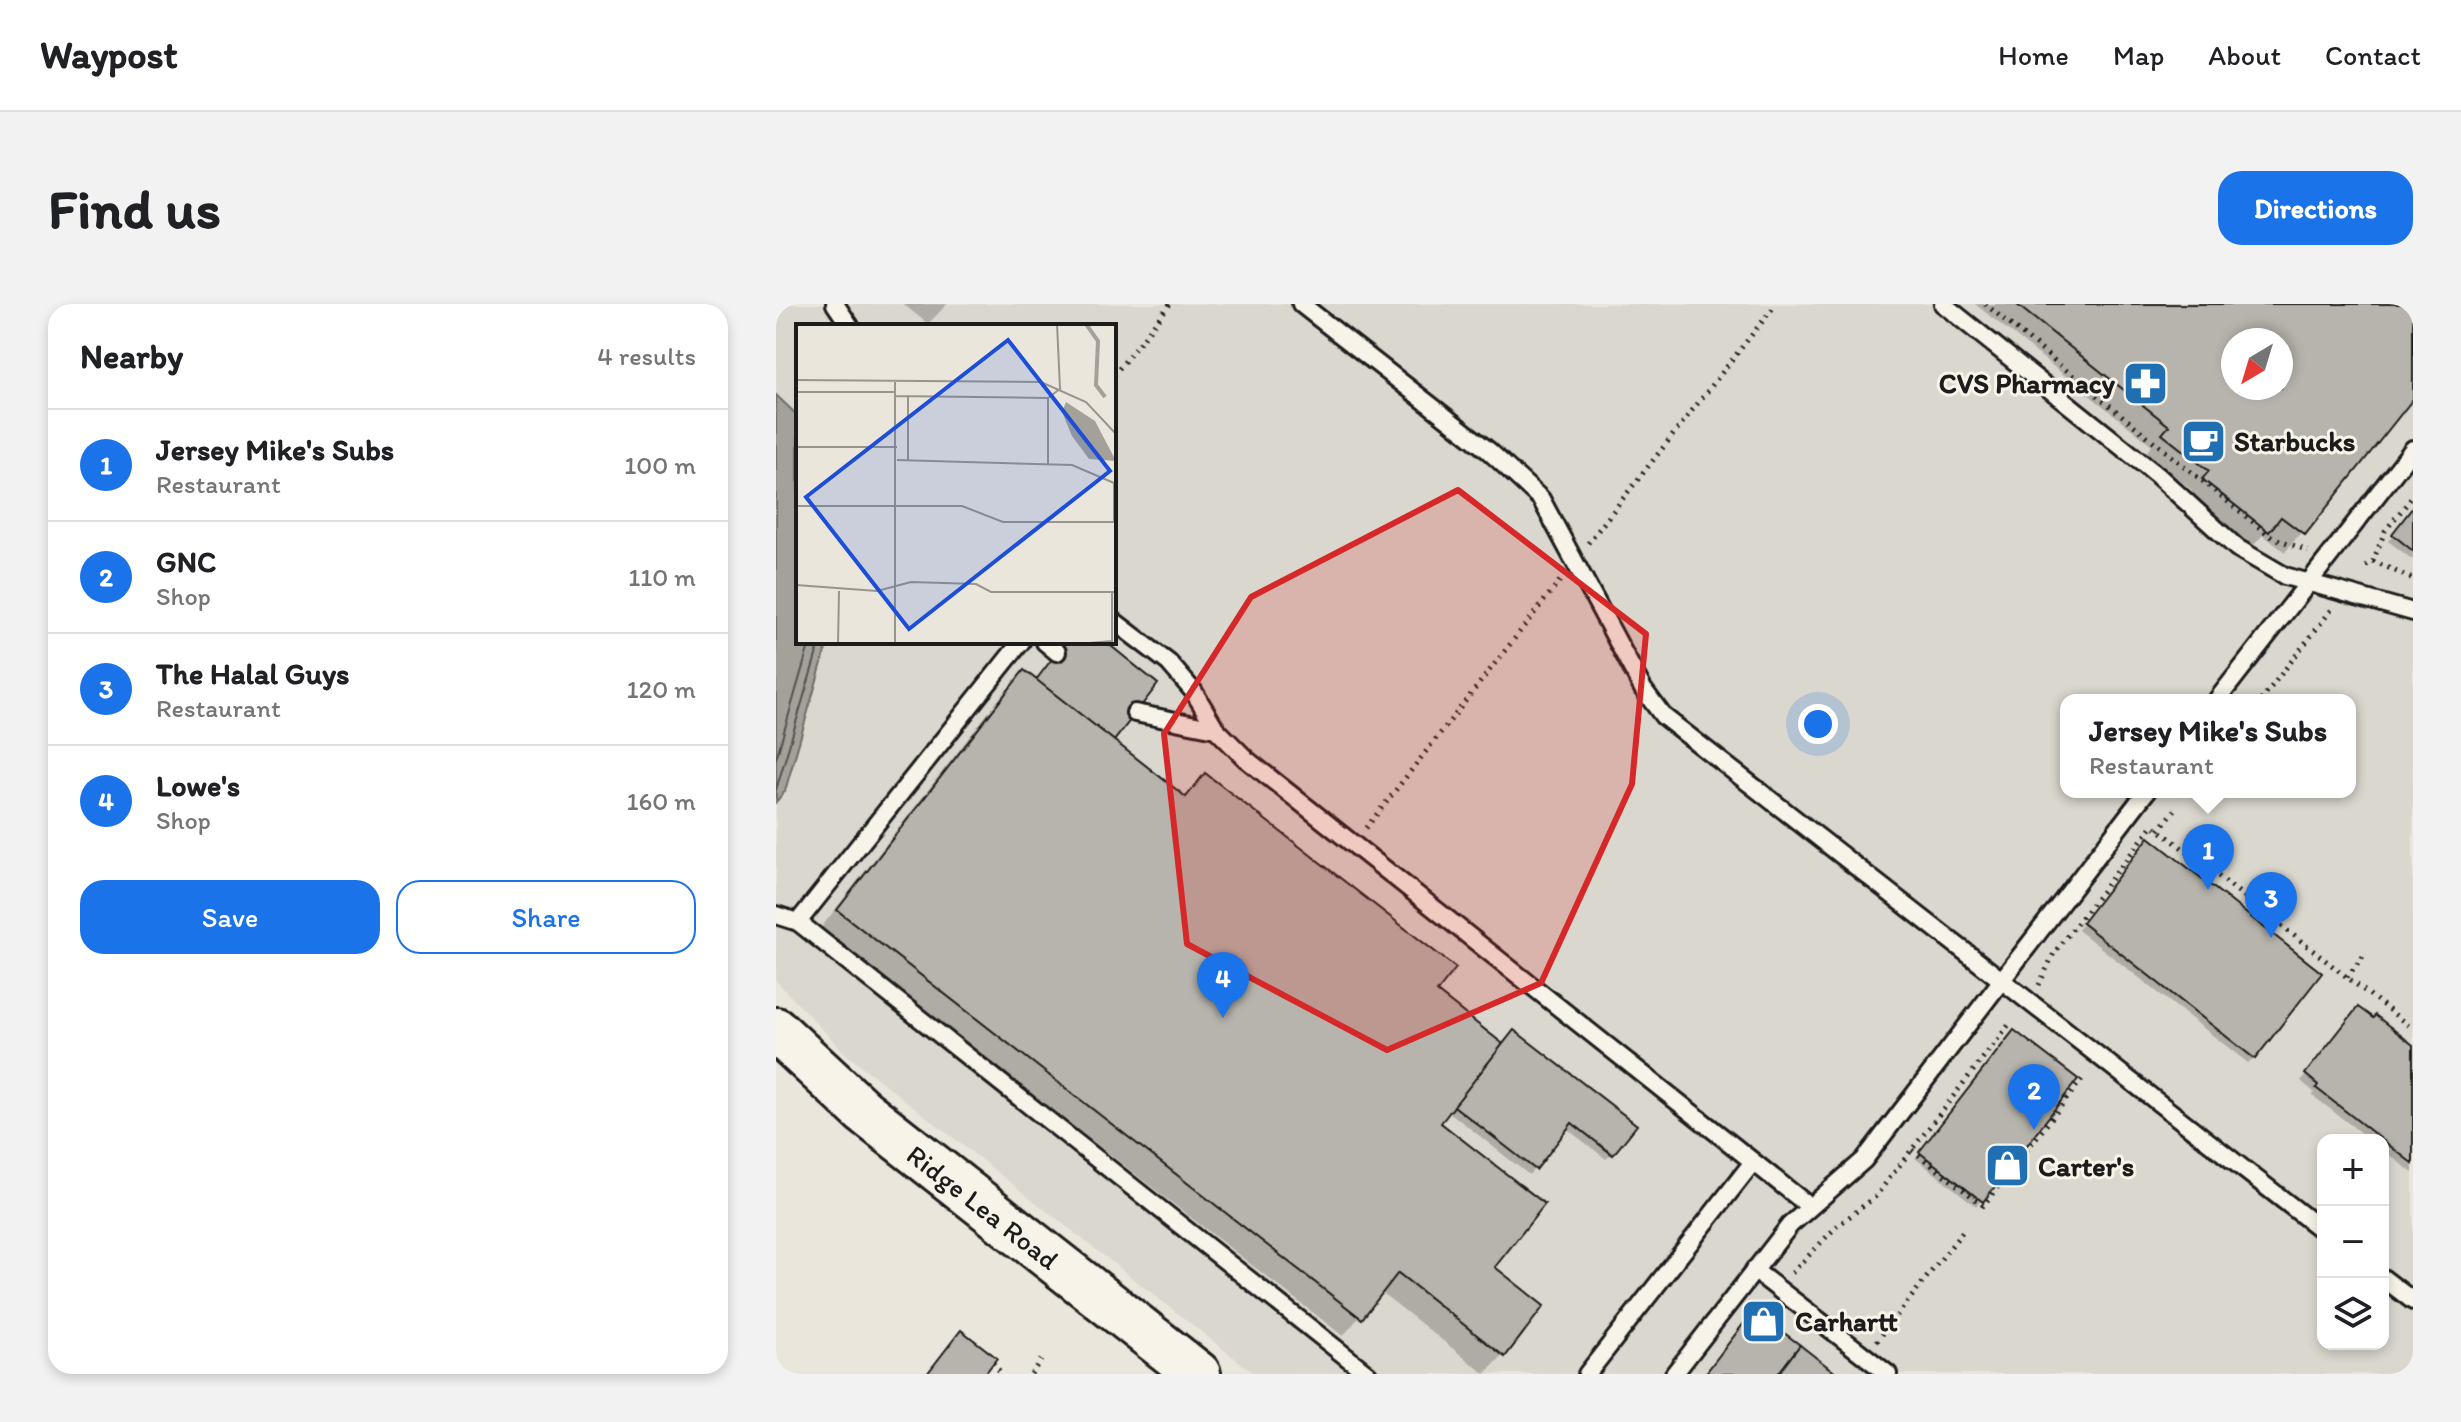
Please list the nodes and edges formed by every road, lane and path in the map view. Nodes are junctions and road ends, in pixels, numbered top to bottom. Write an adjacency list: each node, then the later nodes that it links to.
1 (835, 304): 7 (lane)
2 (1170, 304): 8 (path)
3 (1301, 304): 36 (lane)
4 (1776, 304): 11 (path)
5 (1943, 304): 17 (lane)
6 (1985, 304): 12 (path)
7 (849, 324)
8 (1116, 372)
9 (2413, 449): 17 (lane)
10 (2413, 496): 13 (path)
11 (1585, 547)
12 (2313, 552)
13 (2373, 561): 14 (path); 16 (path)
14 (2366, 566)
15 (1564, 575): 28 (path)
16 (2413, 579)
17 (2309, 582): 19 (lane); 22 (lane)
18 (2333, 608): 23 (path)
19 (2413, 612)
20 (1116, 623): 25 (lane)
21 (1019, 644): 33 (lane)
22 (2222, 694)
23 (2266, 694)
24 (1135, 713): 25 (lane)
25 (1216, 729): 43 (lane)
26 (2141, 798): 36 (lane)
27 (2175, 810): 29 (path)
28 (1365, 829)
29 (2159, 830): 31 (path); 37 (path)
30 (2265, 877): 31 (path)
31 (2248, 899): 35 (path)
32 (776, 915): 33 (lane)
33 (798, 922): 57 (lane)
34 (2364, 955): 35 (path)
35 (2347, 977): 39 (path)
36 (2002, 981): 44 (lane); 45 (lane)
37 (2038, 985)
38 (2011, 1022): 42 (path)
39 (2413, 1029)
40 (776, 1030): 56 (street, Ridge Lea Road)
41 (2083, 1078): 42 (path)
42 (1912, 1150): 48 (path)
43 (1753, 1162): 44 (lane); 58 (lane)
44 (1809, 1206): 47 (lane)
45 (2317, 1226)
46 (1963, 1231): 51 (path)
47 (1754, 1270): 59 (lane); 60 (lane)
48 (1791, 1273)
49 (2389, 1283): 50 (lane)
50 (2413, 1301)
51 (1874, 1345)
52 (1041, 1360): 55 (path)
53 (993, 1363): 54 (path)
54 (1002, 1374)
55 (1031, 1374)
56 (1198, 1374)
57 (1368, 1374)
58 (1587, 1374)
59 (1674, 1374)
60 (1888, 1374)

